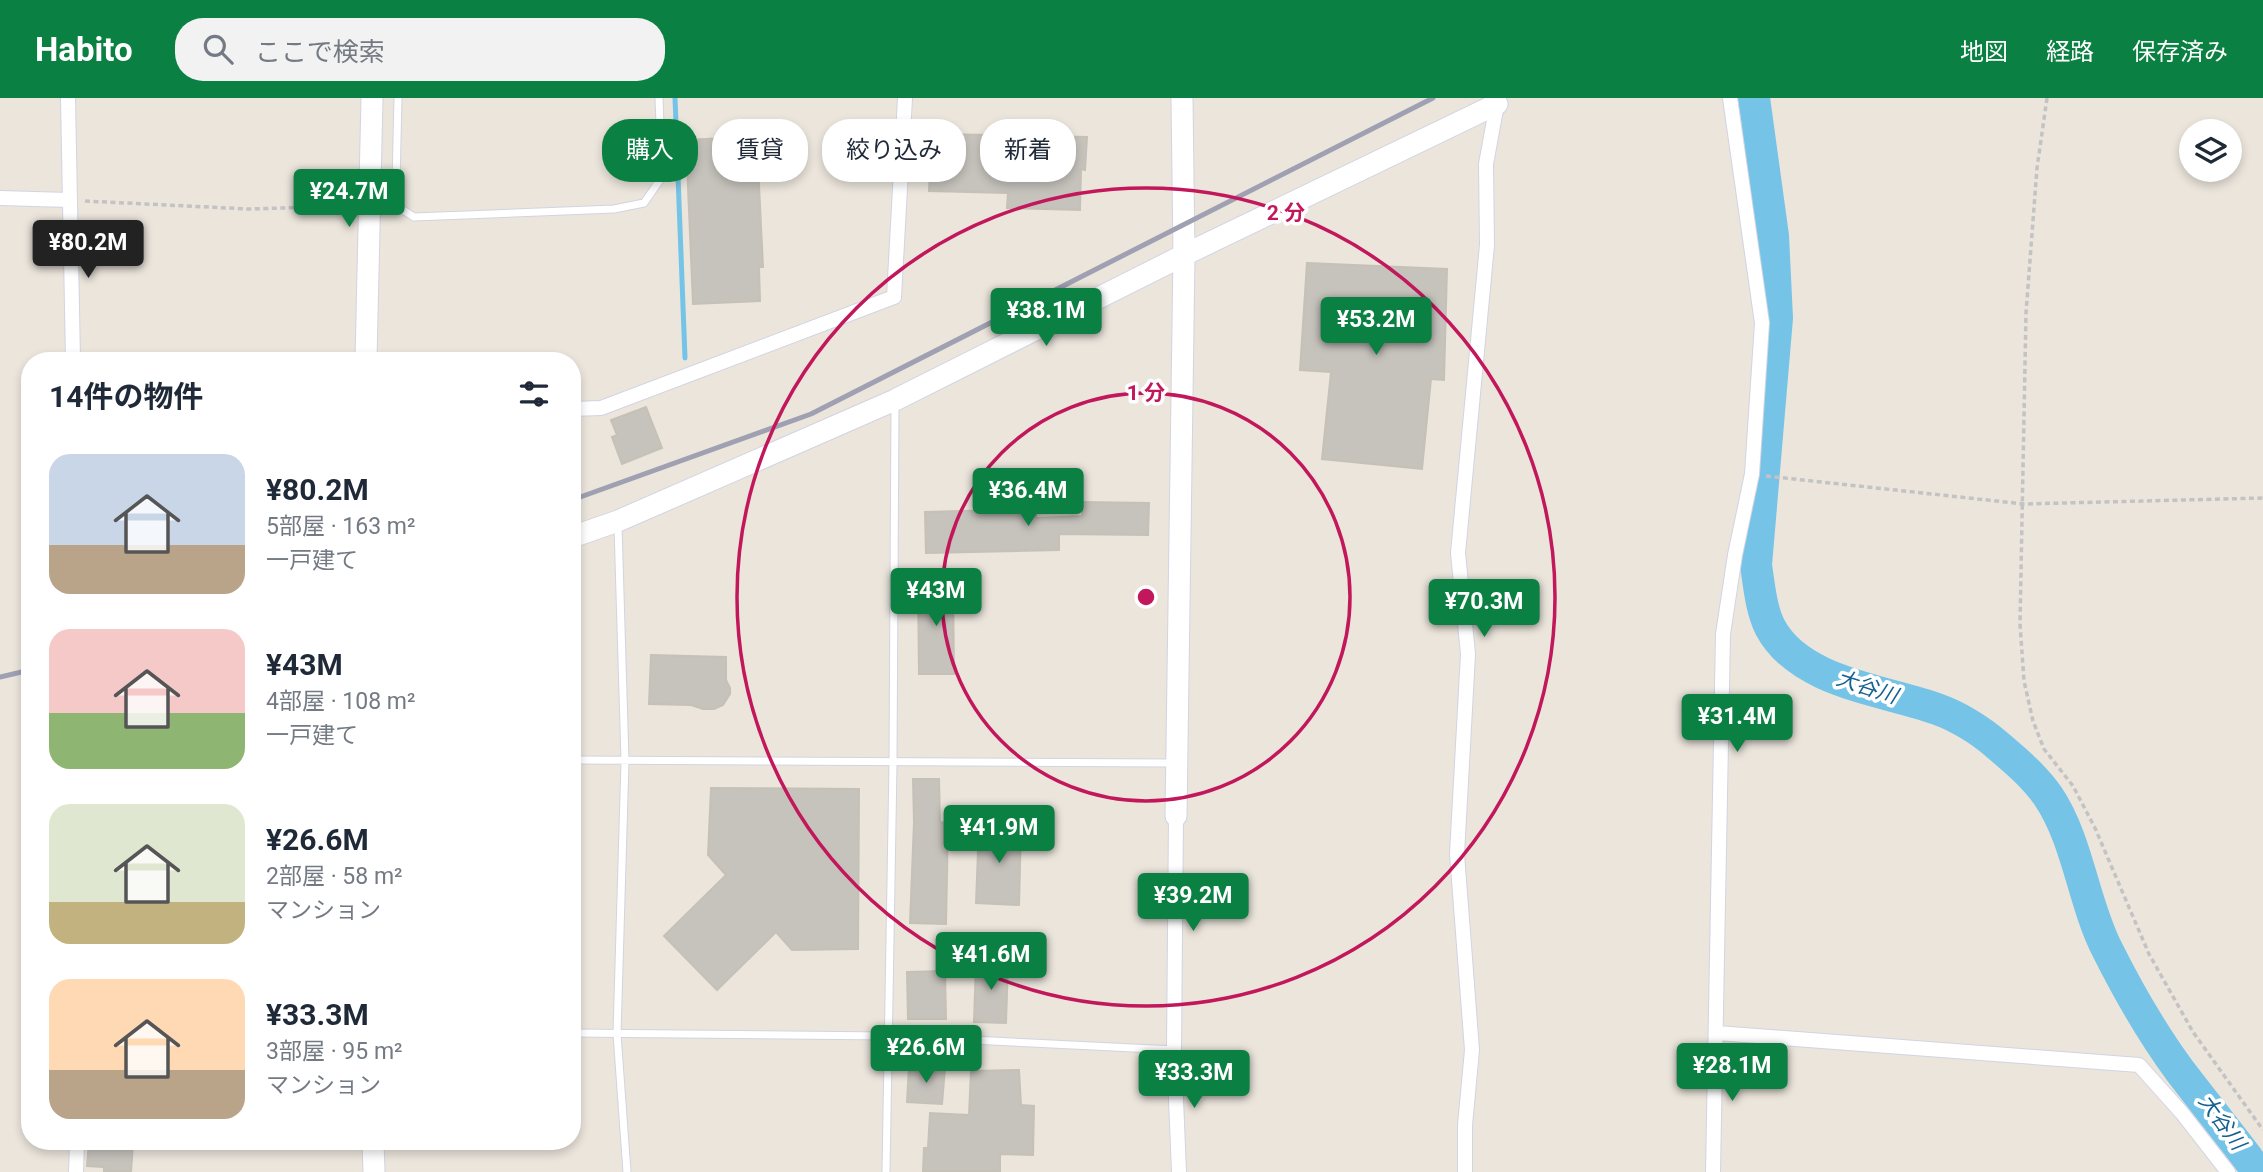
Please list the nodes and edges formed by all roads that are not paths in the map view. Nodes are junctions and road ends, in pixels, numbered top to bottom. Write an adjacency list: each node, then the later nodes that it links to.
1 (68, 98): 10 (street)
2 (372, 98): 13 (street)
3 (398, 98): 4 (lane)
4 (659, 98)
5 (905, 98): 15 (street)
6 (1182, 98): 11 (street)
7 (1730, 98): 23 (street)
8 (1497, 104): 11 (street); 35 (street)
9 (0, 198): 10 (street)
10 (69, 200): 12 (street)
11 (1184, 255): 14 (street); 20 (street)
12 (74, 352)
13 (366, 352)
14 (895, 400): 16 (street); 21 (lane)
15 (581, 409)
16 (618, 521): 17 (street); 19 (lane)
17 (581, 534)
18 (581, 761): 19 (lane)
19 (625, 761): 21 (lane); 25 (lane)
20 (1178, 763): 21 (lane); 22 (street)
21 (893, 764): 26 (lane)
22 (1176, 816): 27 (street)
23 (1717, 1033): 36 (street); 37 (street)
24 (581, 1034): 25 (lane)
25 (617, 1034): 26 (lane); 32 (lane)
26 (889, 1036): 27 (lane); 33 (lane)
27 (1174, 1050): 34 (street)
28 (77, 1150): 30 (street)
29 (373, 1150): 31 (street)
30 (76, 1172)
31 (374, 1172)
32 (627, 1172)
33 (886, 1172)
34 (1179, 1172)
35 (1465, 1172)
36 (1713, 1172)
37 (2228, 1172)

